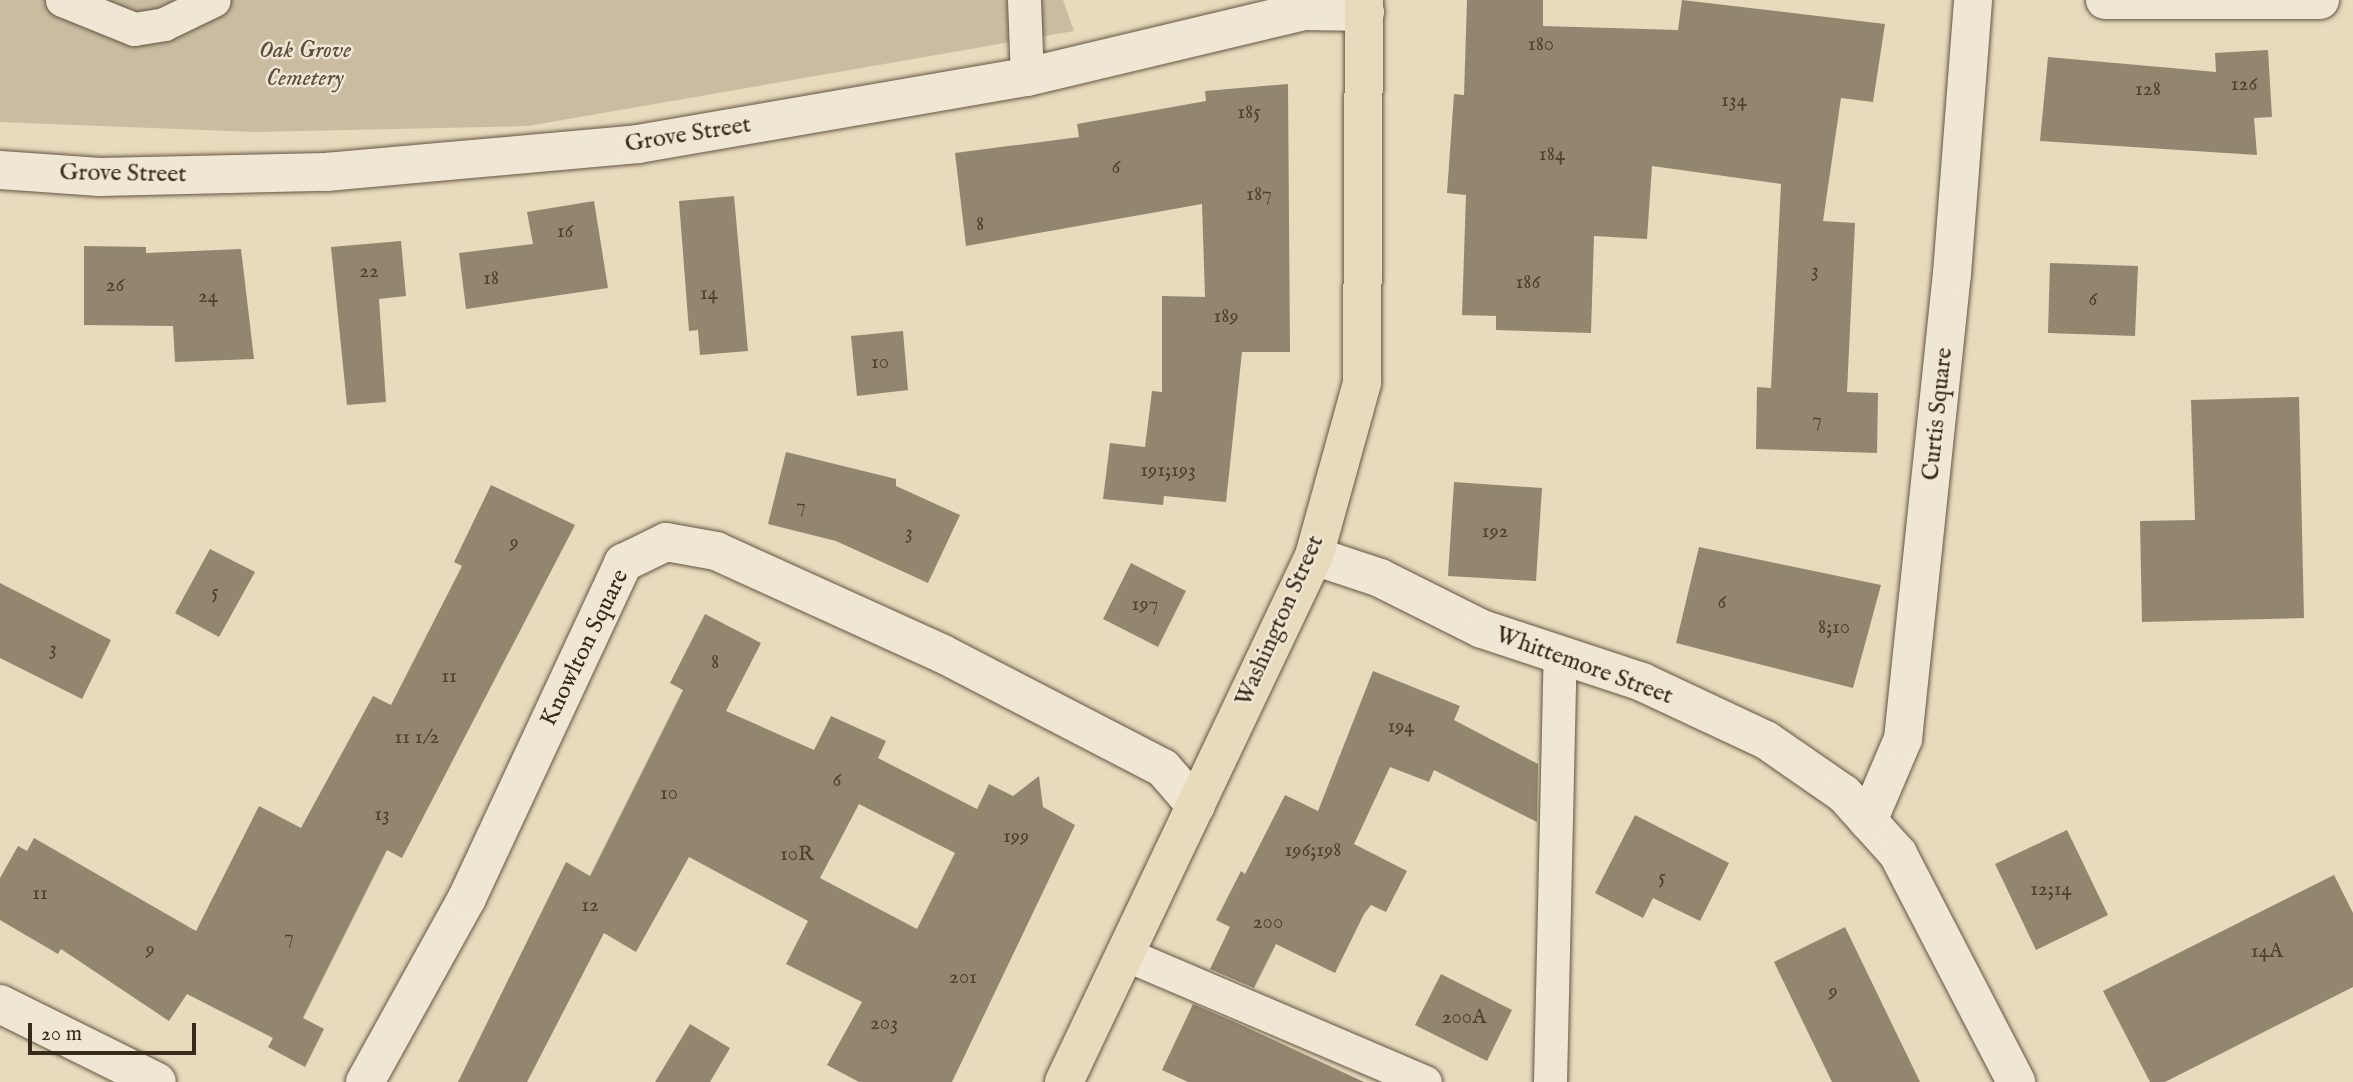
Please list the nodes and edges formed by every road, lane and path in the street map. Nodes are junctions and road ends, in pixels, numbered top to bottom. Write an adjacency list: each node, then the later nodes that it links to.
1 (62, 0): 2 (lane)
2 (214, 0)
3 (1024, 0): 9 (lane)
4 (1973, 0): 14 (street, Curtis Square)
5 (2105, 0): 7 (street)
6 (2320, 0): 7 (street)
7 (2299, 1)
8 (1365, 6): 9 (street, Grove Street); 11 (main road, Washington Street)
9 (1027, 77): 10 (street, Grove Street)
10 (0, 170)
11 (1314, 556): 12 (street, Whittemore Street); 13 (main road, Washington Street)
12 (1560, 655): 14 (street, Whittemore Street); 21 (lane)
13 (1196, 806): 15 (main road, Washington Street); 18 (street, Knowlton Square)
14 (1868, 821): 22 (street, Whittemore Street)
15 (1125, 954): 19 (main road, Washington Street); 20 (lane)
16 (0, 1004): 17 (street)
17 (157, 1082)
18 (365, 1082)
19 (1064, 1082)
20 (1425, 1082)
21 (1549, 1082)
22 (2016, 1082)

